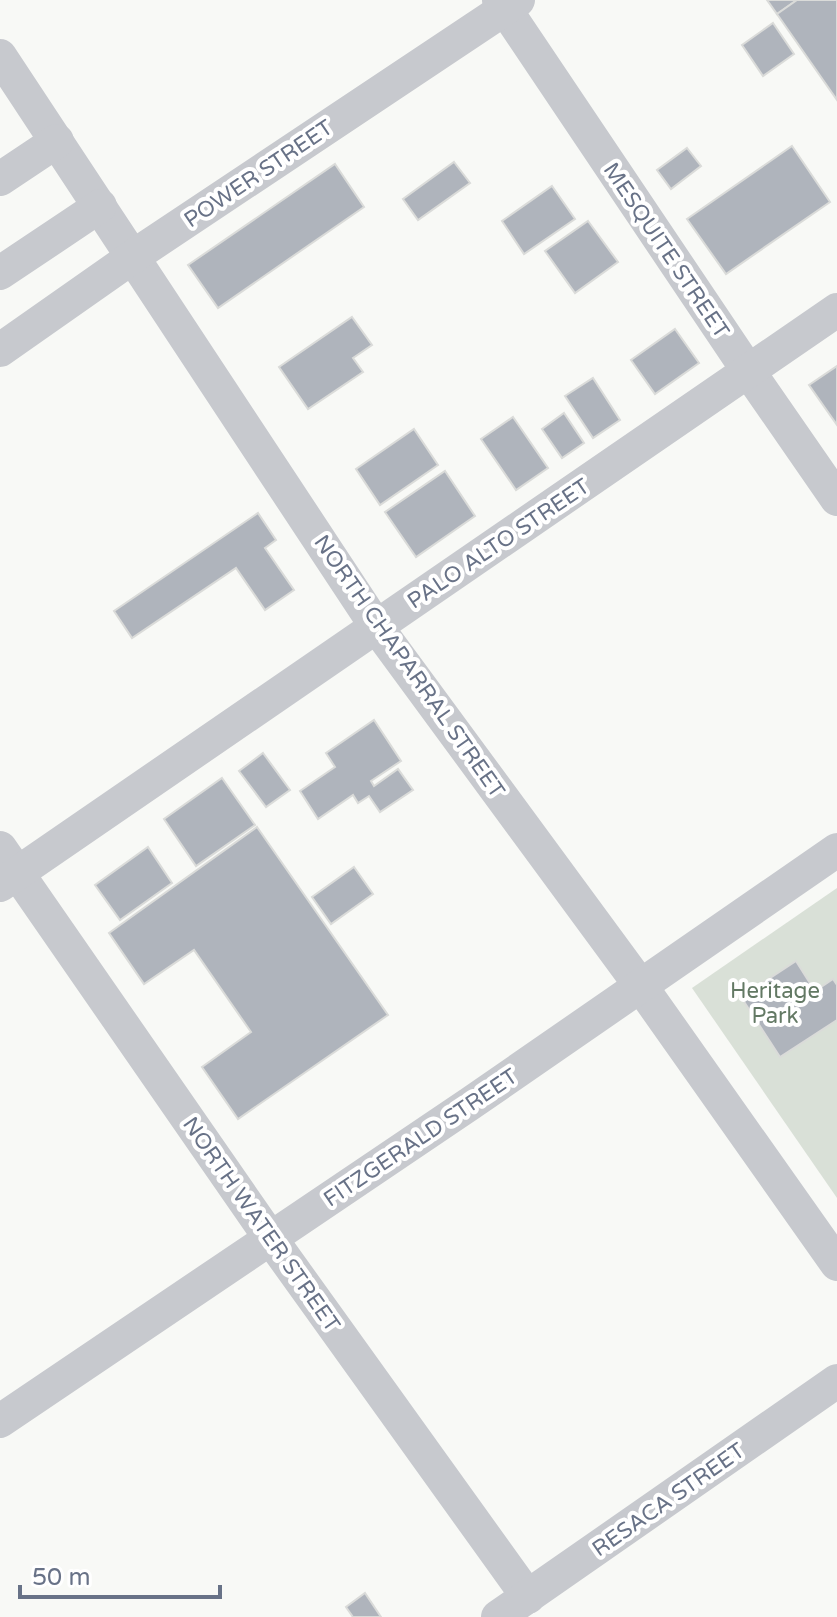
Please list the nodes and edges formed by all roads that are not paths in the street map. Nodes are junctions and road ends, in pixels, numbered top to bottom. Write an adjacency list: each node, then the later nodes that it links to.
1 (507, 3): 6 (street, POWER STREET); 10 (street, MESQUITE STREET)
2 (0, 56): 3 (street, NORTH CHAPARRAL STREET)
3 (57, 141): 4 (street); 5 (street, NORTH CHAPARRAL STREET)
4 (0, 179)
5 (100, 206): 6 (street, NORTH CHAPARRAL STREET); 7 (street)
6 (134, 256): 9 (street, POWER STREET); 12 (street, NORTH CHAPARRAL STREET)
7 (0, 273)
8 (837, 310): 10 (street, PALO ALTO STREET)
9 (0, 350)
10 (749, 372): 11 (street, MESQUITE STREET); 12 (street, PALO ALTO STREET)
11 (837, 499)
12 (376, 626): 14 (street, PALO ALTO STREET); 15 (street, NORTH CHAPARRAL STREET)
13 (837, 850): 15 (street, FITZGERALD STREET)
14 (6, 869): 16 (street, NORTH WATER STREET)
15 (640, 985): 16 (street, FITZGERALD STREET); 17 (street, NORTH CHAPARRAL STREET)
16 (271, 1239): 19 (street, FITZGERALD STREET); 20 (street, NORTH WATER STREET)
17 (837, 1264)
18 (837, 1381): 20 (street, RESACA STREET)
19 (0, 1421)
20 (528, 1597): 21 (street, RESACA STREET)
21 (498, 1617)

